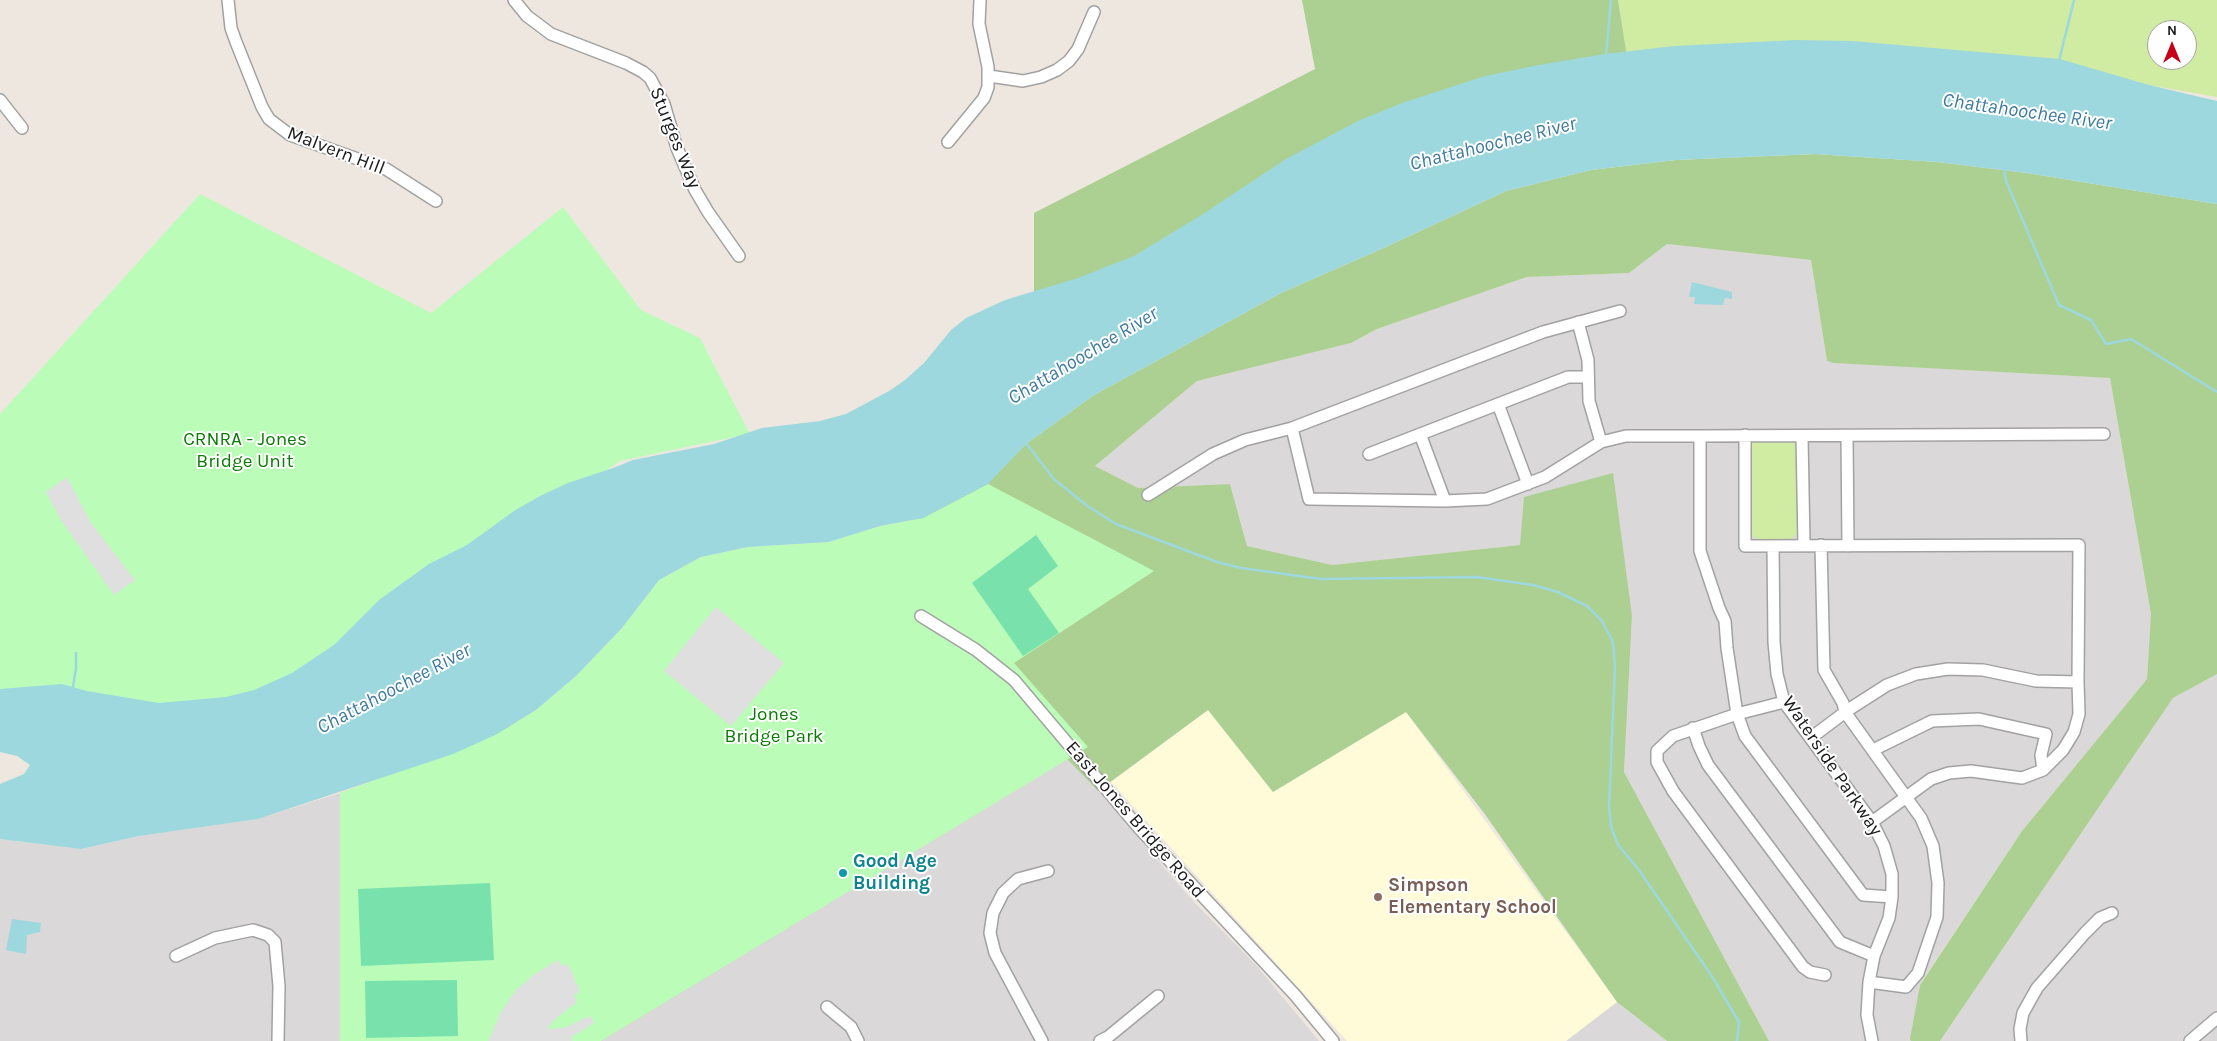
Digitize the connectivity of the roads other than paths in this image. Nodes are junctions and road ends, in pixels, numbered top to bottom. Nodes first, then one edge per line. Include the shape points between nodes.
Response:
1 (228, 0) edge
2 (514, 0) edge
3 (980, 0) edge
4 (1094, 12) dead end
5 (989, 76) junction
6 (0, 100) edge
7 (22, 128) dead end
8 (948, 142) dead end
9 (436, 201) dead end
10 (739, 256) dead end
11 (1620, 311) dead end
12 (1578, 322) junction
13 (1588, 377) junction
14 (1498, 404) junction
15 (1292, 428) junction
16 (1420, 434) junction
17 (2104, 434) dead end
18 (1745, 435) junction
19 (1700, 436) junction
20 (1802, 436) junction
21 (1847, 436) junction
22 (1601, 442) junction
23 (1369, 454) dead end
24 (1528, 484) junction
25 (1148, 495) dead end
26 (1445, 501) junction
27 (1773, 546) junction
28 (1804, 546) junction
29 (1821, 546) junction
30 (1848, 546) junction
31 (921, 616) dead end
32 (2078, 682) junction
33 (1784, 702) junction
34 (1845, 712) junction
35 (1737, 714) junction
36 (1694, 728) junction
37 (1812, 737) junction
38 (1873, 750) junction
39 (2043, 770) junction
40 (1906, 795) junction
41 (1872, 822) junction
42 (1048, 871) dead end
43 (1892, 897) junction
44 (2112, 913) dead end
45 (176, 956) dead end
46 (1874, 956) junction
47 (1826, 975) dead end
48 (1869, 982) junction
49 (1158, 996) dead end
50 (827, 1008) dead end
51 (2217, 1018) edge
52 (278, 1041) edge
53 (858, 1041) edge
54 (1042, 1041) edge
55 (1100, 1041) edge
56 (1333, 1041) edge
57 (1872, 1041) edge
58 (2022, 1041) edge
59 (2191, 1041) edge

1 - 9 street, Malvern Hill via 231,28 262,107 270,119 290,135 386,168
2 - 10 street, Sturges Way via 527,16 551,34 626,63 650,78 664,104 677,148 695,190
3 - 5 street via 979,24
4 - 5 street via 1078,49 1057,70 1023,81
5 - 8 street via 984,98
6 - 7 street
11 - 12 street
12 - 13 street via 1588,360
12 - 15 street via 1543,332
13 - 14 street via 1568,377
13 - 22 street via 1589,401
14 - 16 street
14 - 24 street
15 - 25 street via 1245,440 1213,454
15 - 26 street via 1309,499
16 - 23 street
16 - 26 street
17 - 21 street
18 - 19 street
18 - 20 street
18 - 27 street via 1745,546
19 - 22 street via 1626,436
19 - 35 street via 1700,551 1718,608 1726,620
20 - 21 street
20 - 28 street
21 - 30 street
22 - 24 street
24 - 26 street via 1488,499
27 - 28 street
27 - 33 street, Waterside Parkway via 1774,642
28 - 29 street
29 - 30 street
29 - 34 street via 1824,670
30 - 32 street via 2079,544
31 - 56 street, East Jones Bridge Road via 976,650 1014,680 1139,828 1295,995
32 - 34 street via 2036,681 1983,670 1948,669 1916,674 1887,685
32 - 39 street via 2079,714 2074,732 2063,750
33 - 35 street
33 - 37 street, Waterside Parkway
34 - 37 street
34 - 38 street
35 - 36 street
35 - 43 street via 1745,736 1863,895
36 - 46 street via 1708,765 1840,942
36 - 47 street via 1673,736 1657,751 1657,762 1673,791 1802,967
37 - 41 street, Waterside Parkway
38 - 39 street via 1932,721 1979,719 2046,734 2041,755
38 - 40 street
39 - 40 street via 2022,778 1971,771 1949,772
40 - 41 street
40 - 48 street via 1933,846 1938,884 1937,917 1918,972 1906,987
41 - 43 street, Waterside Parkway via 1884,846 1892,874
42 - 54 street via 1018,879 1003,893 993,913 990,933 995,953
43 - 46 street, Waterside Parkway via 1889,918
44 - 58 street via 2100,918 2085,932 2037,988 2022,1013
45 - 52 street via 215,938 253,930 268,935 275,942
46 - 48 street, Waterside Parkway
48 - 57 street, Waterside Parkway via 1867,1015
49 - 55 street
50 - 53 street via 851,1027
51 - 59 street

